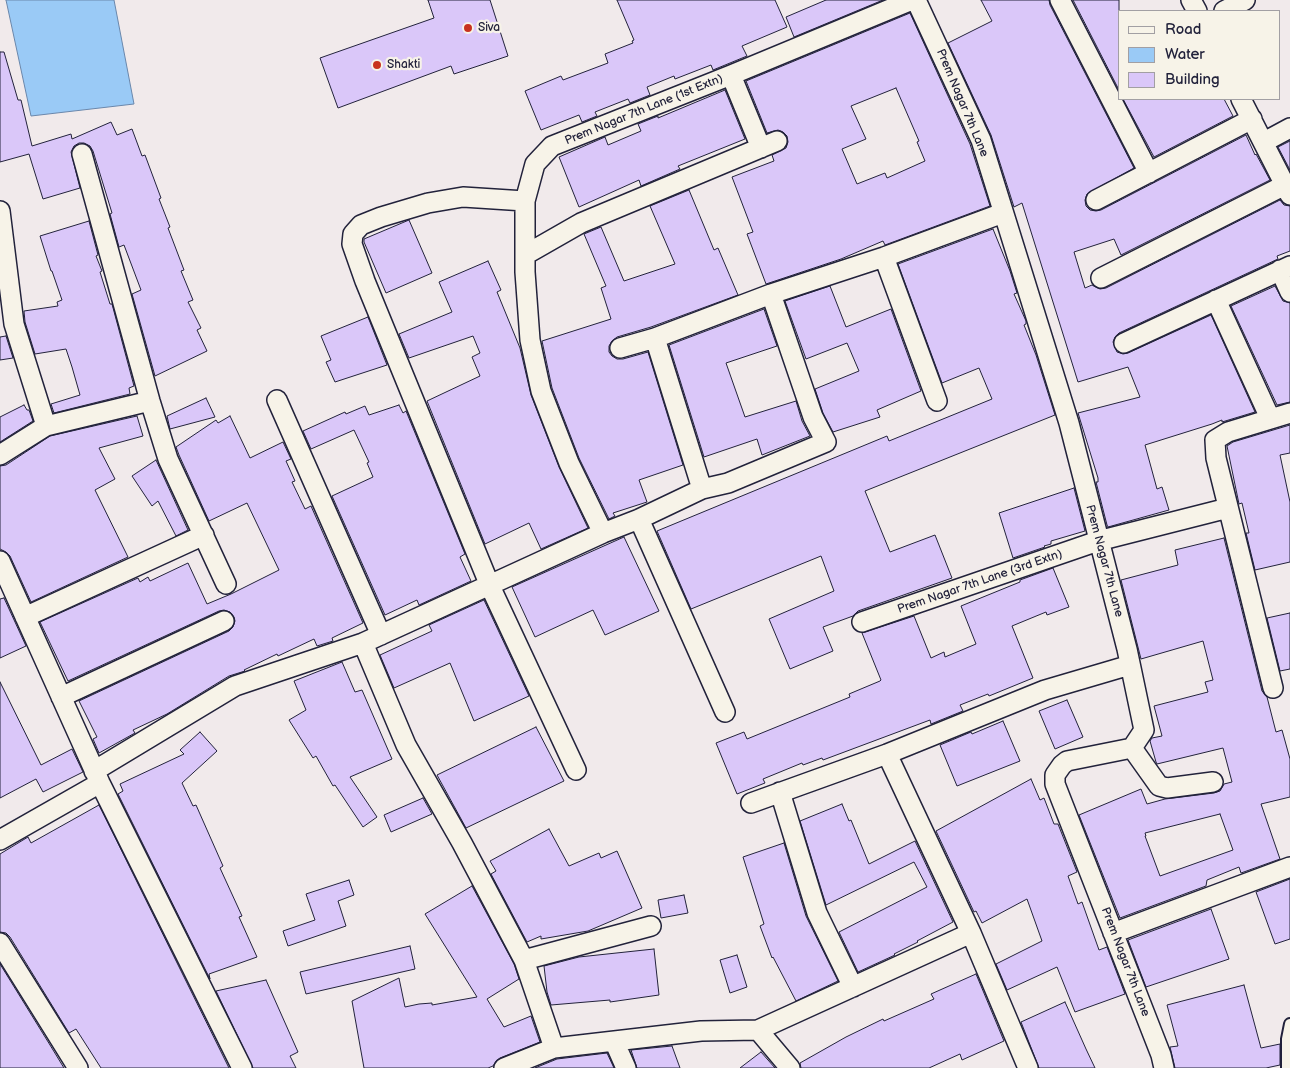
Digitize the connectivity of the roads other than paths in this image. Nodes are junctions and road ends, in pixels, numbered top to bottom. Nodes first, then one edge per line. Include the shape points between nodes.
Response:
1 (912, 0) edge
2 (916, 0) edge
3 (1060, 0) edge
4 (1245, 0) edge
5 (1226, 10) edge
6 (731, 75) junction
7 (1242, 100) edge
8 (1252, 119) junction
9 (1290, 128) edge
10 (1264, 142) junction
11 (82, 154) dead end
12 (1149, 172) junction
13 (1287, 190) edge
14 (1096, 200) dead end
15 (526, 201) junction
16 (0, 211) edge
17 (1003, 213) junction
18 (525, 255) junction
19 (884, 257) junction
20 (1285, 268) edge
21 (1101, 278) dead end
22 (1290, 292) edge
23 (771, 294) junction
24 (1216, 300) junction
25 (655, 338) junction
26 (1124, 343) dead end
27 (620, 348) dead end
28 (277, 400) dead end
29 (150, 401) junction
30 (937, 401) dead end
31 (1290, 413) edge
32 (1270, 418) junction
33 (46, 426) junction
34 (0, 455) edge
35 (702, 489) junction
36 (1228, 508) junction
37 (639, 518) junction
38 (603, 533) junction
39 (204, 535) junction
40 (1098, 541) junction
41 (0, 561) edge
42 (226, 584) dead end
43 (5, 585) edge
44 (490, 586) junction
45 (25, 617) junction
46 (224, 621) dead end
47 (862, 622) dead end
48 (381, 635) junction
49 (363, 643) junction
50 (1130, 665) junction
51 (1273, 688) dead end
52 (61, 697) junction
53 (725, 712) dead end
54 (1132, 748) junction
55 (887, 754) junction
56 (576, 770) dead end
57 (97, 777) junction
58 (1213, 782) dead end
59 (780, 792) junction
60 (750, 803) dead end
61 (0, 840) edge
62 (1290, 867) edge
63 (651, 926) dead end
64 (971, 933) junction
65 (1113, 933) junction
66 (0, 943) edge
67 (524, 960) junction
68 (853, 987) junction
69 (1290, 1024) edge
70 (758, 1030) junction
71 (614, 1041) junction
72 (554, 1048) junction
73 (78, 1068) edge
74 (242, 1068) edge
75 (504, 1068) edge
76 (626, 1068) edge
77 (790, 1068) edge
78 (1028, 1068) edge
79 (1164, 1068) edge
80 (1287, 1068) edge

1 - 6 street, Prem Nagar 7th Lane (1st Extn)
2 - 17 street, Prem Nagar 7th Lane via 981,140
3 - 12 street
4 - 5 street
6 - 15 street, Prem Nagar 7th Lane (1st Extn) via 552,146 535,164
6 - 18 street, Prem Nagar 7th Lane (1st Extn) via 769,144 581,223
7 - 8 street
8 - 10 street
8 - 12 street
9 - 10 street
10 - 13 street
11 - 29 street
12 - 14 street
13 - 21 street
15 - 18 street
15 - 44 street via 463,198 428,203 361,225 353,234 352,244
16 - 33 street via 14,324
17 - 19 street
17 - 40 street, Prem Nagar 7th Lane via 1069,423
18 - 38 street via 530,340 541,391 569,463
19 - 23 street
19 - 30 street
20 - 22 street
20 - 24 street
23 - 25 street
23 - 35 street via 813,417 826,442 728,483
24 - 26 street
24 - 32 street
25 - 27 street
25 - 35 street
28 - 48 street
29 - 33 street
29 - 39 street via 168,459
31 - 32 street
32 - 36 street via 1228,432 1215,440
33 - 34 street
35 - 37 street
36 - 40 street, Prem Nagar 7th Lane (3rd Extn)
36 - 51 street
37 - 38 street
37 - 53 street
38 - 44 street
39 - 42 street
39 - 45 street
40 - 47 street, Prem Nagar 7th Lane (3rd Extn)
40 - 50 street, Prem Nagar 7th Lane
41 - 43 street
43 - 45 street
44 - 48 street
44 - 56 street
45 - 52 street
46 - 52 street
48 - 49 street
49 - 57 street via 235,686
49 - 67 street via 406,745
50 - 54 street, Prem Nagar 7th Lane via 1144,730
50 - 55 street via 1044,690
52 - 57 street
54 - 58 street via 1160,786 1167,788
54 - 65 street, Prem Nagar 7th Lane via 1067,761 1055,774
55 - 59 street
55 - 64 street
57 - 61 street
57 - 74 street
59 - 60 street
59 - 68 street via 816,912
62 - 65 street
63 - 67 street
64 - 68 street
64 - 78 street
65 - 79 street, Prem Nagar 7th Lane
66 - 73 street
67 - 72 street
68 - 70 street
69 - 80 lane
70 - 71 street via 701,1031
70 - 77 street
71 - 72 street
71 - 76 street
72 - 75 street

